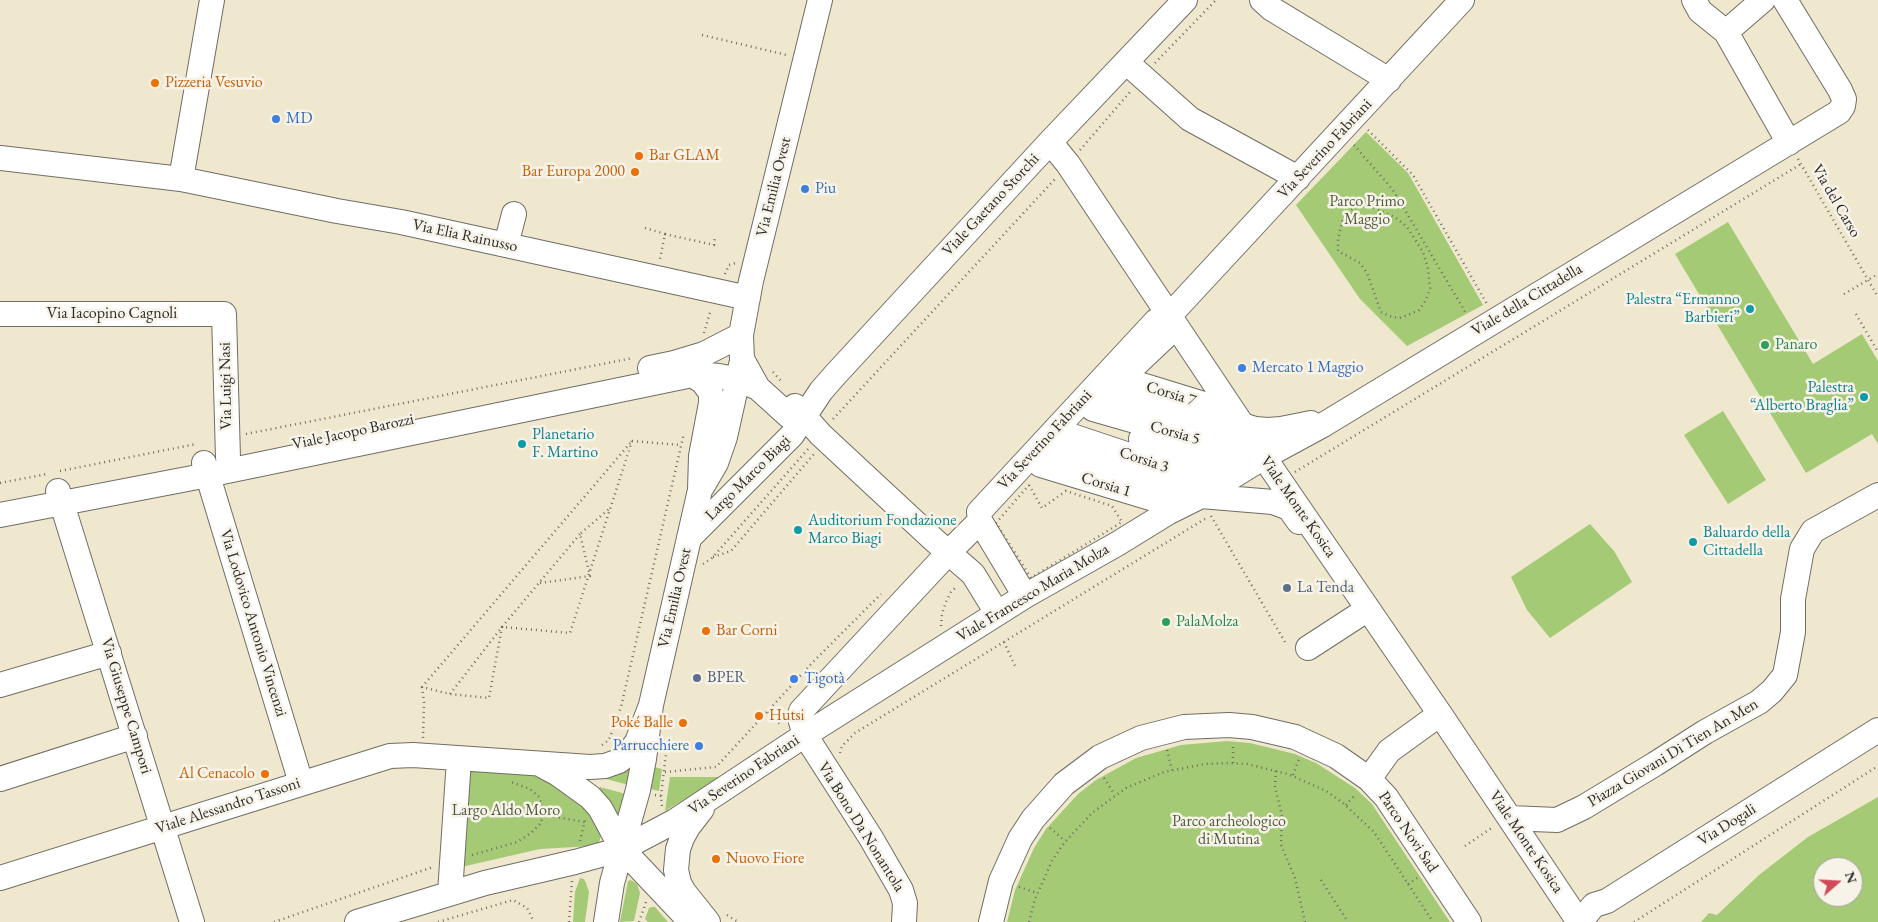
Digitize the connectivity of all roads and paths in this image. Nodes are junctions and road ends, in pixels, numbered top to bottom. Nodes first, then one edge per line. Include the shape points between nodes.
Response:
1 (212, 0) edge
2 (820, 0) edge
3 (1184, 0) edge
4 (1216, 0) edge
5 (1262, 0) edge
6 (1462, 0) edge
7 (1694, 0) edge
8 (1763, 0) edge
9 (1785, 0) edge
10 (1726, 32) junction
11 (702, 35) dead end
12 (791, 56) dead end
13 (1134, 70) junction
14 (1389, 80) junction
15 (1348, 124) junction
16 (1050, 142) junction
17 (1789, 143) junction
18 (0, 158) edge
19 (1068, 164) junction
20 (1801, 164) junction
21 (1298, 178) junction
22 (180, 179) junction
23 (514, 214) dead end
24 (645, 228) dead end
25 (665, 234) junction
26 (715, 236) dead end
27 (1420, 236) junction
28 (1416, 239) junction
29 (506, 245) junction
30 (658, 264) dead end
31 (1878, 274) edge
32 (1868, 280) junction
33 (1844, 294) dead end
34 (1878, 297) edge
35 (748, 298) junction
36 (0, 314) edge
37 (224, 314) joint
38 (1856, 314) dead end
39 (1170, 316) junction
40 (1498, 318) junction
41 (1476, 331) junction
42 (741, 335) junction
43 (1878, 352) edge
44 (704, 354) junction
45 (642, 357) dead end
46 (683, 370) junction
47 (747, 376) junction
48 (807, 413) junction
49 (1336, 417) junction
50 (1081, 421) junction
51 (1238, 429) junction
52 (632, 441) junction
53 (821, 442) junction
54 (681, 445) dead end
55 (228, 448) junction
56 (204, 461) junction
57 (748, 480) junction
58 (1280, 481) junction
59 (0, 484) edge
60 (56, 485) junction
61 (1228, 486) junction
62 (700, 490) junction
63 (1878, 495) edge
64 (765, 498) junction
65 (1056, 498) junction
66 (0, 503) edge
67 (1059, 503) dead end
68 (611, 508) junction
69 (1168, 512) junction
70 (0, 515) edge
71 (980, 521) junction
72 (580, 534) junction
73 (689, 538) junction
74 (953, 548) junction
75 (590, 576) junction
76 (966, 580) junction
77 (539, 583) junction
78 (881, 594) dead end
79 (1025, 596) junction
80 (1365, 611) junction
81 (997, 613) junction
82 (502, 626) junction
83 (941, 630) dead end
84 (1004, 642) junction
85 (1285, 642) dead end
86 (1308, 648) dead end
87 (109, 653) junction
88 (1016, 668) dead end
89 (0, 685) edge
90 (422, 687) junction
91 (450, 694) junction
92 (651, 705) junction
93 (1436, 717) junction
94 (1878, 730) edge
95 (805, 735) junction
96 (135, 736) junction
97 (423, 740) dead end
98 (840, 751) dead end
99 (459, 759) junction
100 (537, 764) junction
101 (1878, 766) edge
102 (1276, 770) junction
103 (665, 772) dead end
104 (0, 778) edge
105 (1369, 780) junction
106 (301, 783) junction
107 (724, 789) junction
108 (590, 797) junction
109 (544, 815) dead end
110 (585, 822) junction
111 (1502, 822) junction
112 (163, 827) junction
113 (1465, 846) dead end
114 (622, 849) junction
115 (575, 862) junction
116 (0, 878) edge
117 (1321, 880) dead end
118 (450, 893) junction
119 (192, 922) edge
120 (357, 922) edge
121 (438, 922) edge
122 (534, 922) edge
123 (569, 922) edge
124 (606, 922) edge
125 (691, 922) edge
126 (708, 922) edge
127 (904, 922) edge
128 (991, 922) edge
129 (1029, 922) edge
130 (1305, 922) edge
131 (1348, 922) edge
132 (1433, 922) edge
133 (1469, 922) edge
134 (1570, 922) edge
135 (1579, 922) edge
136 (1634, 922) edge

1 - 22 street
2 - 35 street, Via Emilia Ovest
3 - 13 street, Viale Gaetano Storchi
4 - 13 path
5 - 14 street
6 - 14 street, Via Severino Fabriani
7 - 10 street via 1700,11
8 - 10 street
9 - 17 street, Viale della Cittadella via 1844,99 1839,112
10 - 17 street
11 - 12 path
13 - 16 street, Viale Gaetano Storchi
13 - 19 path
13 - 21 street via 1190,119
14 - 15 street, Via Severino Fabriani
15 - 21 street, Via Severino Fabriani
15 - 27 path
15 - 40 path via 1413,175 1484,300
16 - 19 street, Viale Monte Kosica
16 - 48 street, Viale Gaetano Storchi via 835,375
17 - 20 path, Via del Carso
17 - 40 street, Viale della Cittadella
18 - 22 street, Via Elia Rainusso
19 - 39 street, Viale Monte Kosica
19 - 53 path
20 - 32 path, Via del Carso
20 - 58 path
21 - 39 street, Via Severino Fabriani
22 - 29 street, Via Elia Rainusso
23 - 29 street
24 - 25 path
25 - 26 path via 714,245
25 - 30 path
27 - 28 path
27 - 41 path
28 - 28 path via 1396,218 1371,206 1359,205 1343,219 1338,251 1360,263 1381,312 1389,316 1399,318 1408,315 1419,310 1426,300 1430,288 1428,269
29 - 35 street, Via Elia Rainusso
31 - 32 path
32 - 33 path
32 - 34 path, Via del Carso
35 - 42 street, Via Emilia Ovest
36 - 37 street, Via Iacopino Cagnoli
37 - 55 street, Via Luigi Nasi
38 - 43 path
39 - 50 street via 1168,334
39 - 51 street, Viale Monte Kosica
39 - 71 street, Via Severino Fabriani via 1156,321 978,512
40 - 41 street, Viale della Cittadella
41 - 49 street, Viale della Cittadella
42 - 44 street
42 - 47 street, Via Emilia Ovest
44 - 46 street, Viale Jacopo Barozzi
44 - 47 street via 720,354
45 - 55 path
46 - 47 street via 697,374
46 - 55 street, Viale Jacopo Barozzi
46 - 56 street
46 - 62 street, Via Emilia Ovest via 704,382 712,393 701,456
47 - 48 street via 768,379
47 - 48 street via 788,416
47 - 62 street, Via Emilia Ovest via 716,463
48 - 53 street
48 - 57 street, Largo Marco Biagi via 792,435
49 - 51 street via 1281,429
49 - 61 street, Viale della Cittadella
50 - 51 street
50 - 51 street, Corsia 7 via 1220,410
50 - 61 street, Corsia 3
50 - 61 street, Corsia 5 via 1229,448
50 - 69 street, Corsia 1
50 - 71 street via 988,520
51 - 61 street, Viale Monte Kosica
52 - 54 path
52 - 68 path
52 - 90 path
53 - 64 path
53 - 64 path via 731,551 712,558
53 - 74 street
55 - 56 street, Viale Jacopo Barozzi
56 - 60 street, Viale Jacopo Barozzi
56 - 60 path
56 - 106 street, Via Lodovico Antonio Vincenzi
57 - 64 path
57 - 73 street, Largo Marco Biagi
58 - 61 street, Viale Monte Kosica
58 - 80 street, Viale Monte Kosica
59 - 60 path
60 - 66 street, Viale Jacopo Barozzi
60 - 70 street
60 - 87 street, Via Giuseppe Campori
61 - 69 street, Viale Francesco Maria Molza
61 - 80 street, Viale Monte Kosica via 1289,508
61 - 84 path
61 - 85 path
62 - 73 street, Via Emilia Ovest
63 - 111 street, Piazza Giovani Di Tien An Men via 1813,531 1802,550 1785,676 1772,691 1641,773 1557,820
65 - 65 path via 1066,491 1112,506 1122,522 1032,578 996,523 1029,485 1042,508
65 - 67 path
68 - 72 path
68 - 75 path
69 - 79 street, Viale Francesco Maria Molza
71 - 74 street, Via Severino Fabriani
71 - 79 street
72 - 75 path
72 - 77 path
73 - 92 street, Via Emilia Ovest
74 - 76 street
74 - 95 street, Via Severino Fabriani via 801,710
75 - 77 path
75 - 82 path via 570,632
76 - 81 street
76 - 83 path via 946,602
77 - 82 path
78 - 103 path via 813,662 716,768
79 - 81 street, Viale Francesco Maria Molza
80 - 86 street
80 - 93 street, Viale Monte Kosica
81 - 95 street, Viale Francesco Maria Molza
82 - 91 path
82 - 91 path via 489,698
84 - 88 path
84 - 98 path via 855,733
87 - 89 street
87 - 96 street, Via Giuseppe Campori
90 - 91 path
90 - 97 path
92 - 100 street via 637,742 619,761 597,767
92 - 114 street via 642,767
93 - 105 street via 1389,751
93 - 111 street, Viale Monte Kosica
93 - 134 street, Viale Monte Kosica
94 - 135 street, Via Dogali via 1607,901 1594,905
95 - 107 street, Via Severino Fabriani
95 - 127 street, Via Bono Da Nonantola via 904,896
96 - 104 street
96 - 112 street, Via Giuseppe Campori
99 - 100 street
99 - 106 street, Viale Alessandro Tassoni via 390,756
99 - 118 street
100 - 108 street via 558,774
101 - 136 path
102 - 129 path via 1247,764 1205,764 1164,772 1126,788 1092,813 1064,843 1043,879
102 - 130 path via 1275,787 1282,815 1281,845 1294,878
102 - 132 path via 1326,791 1359,816 1374,832
105 - 128 street, Parco Novi Sad via 1316,746 1295,737 1252,727 1199,725 1141,738 1082,770 1064,784 1033,819 1009,860
105 - 133 street, Parco Novi Sad via 1386,797
106 - 112 street, Viale Alessandro Tassoni
107 - 114 street, Via Severino Fabriani via 675,821
107 - 126 street via 696,815 678,849 676,860 679,883
108 - 110 path
108 - 114 street via 600,808
109 - 110 path
110 - 115 path
111 - 113 path
111 - 135 street, Viale Monte Kosica
112 - 116 street, Viale Alessandro Tassoni
112 - 119 street, Via Giuseppe Campori
114 - 115 street
114 - 124 street
114 - 125 street
115 - 118 street
115 - 123 path
117 - 131 path
118 - 120 street
121 - 122 path via 513,900 527,908

